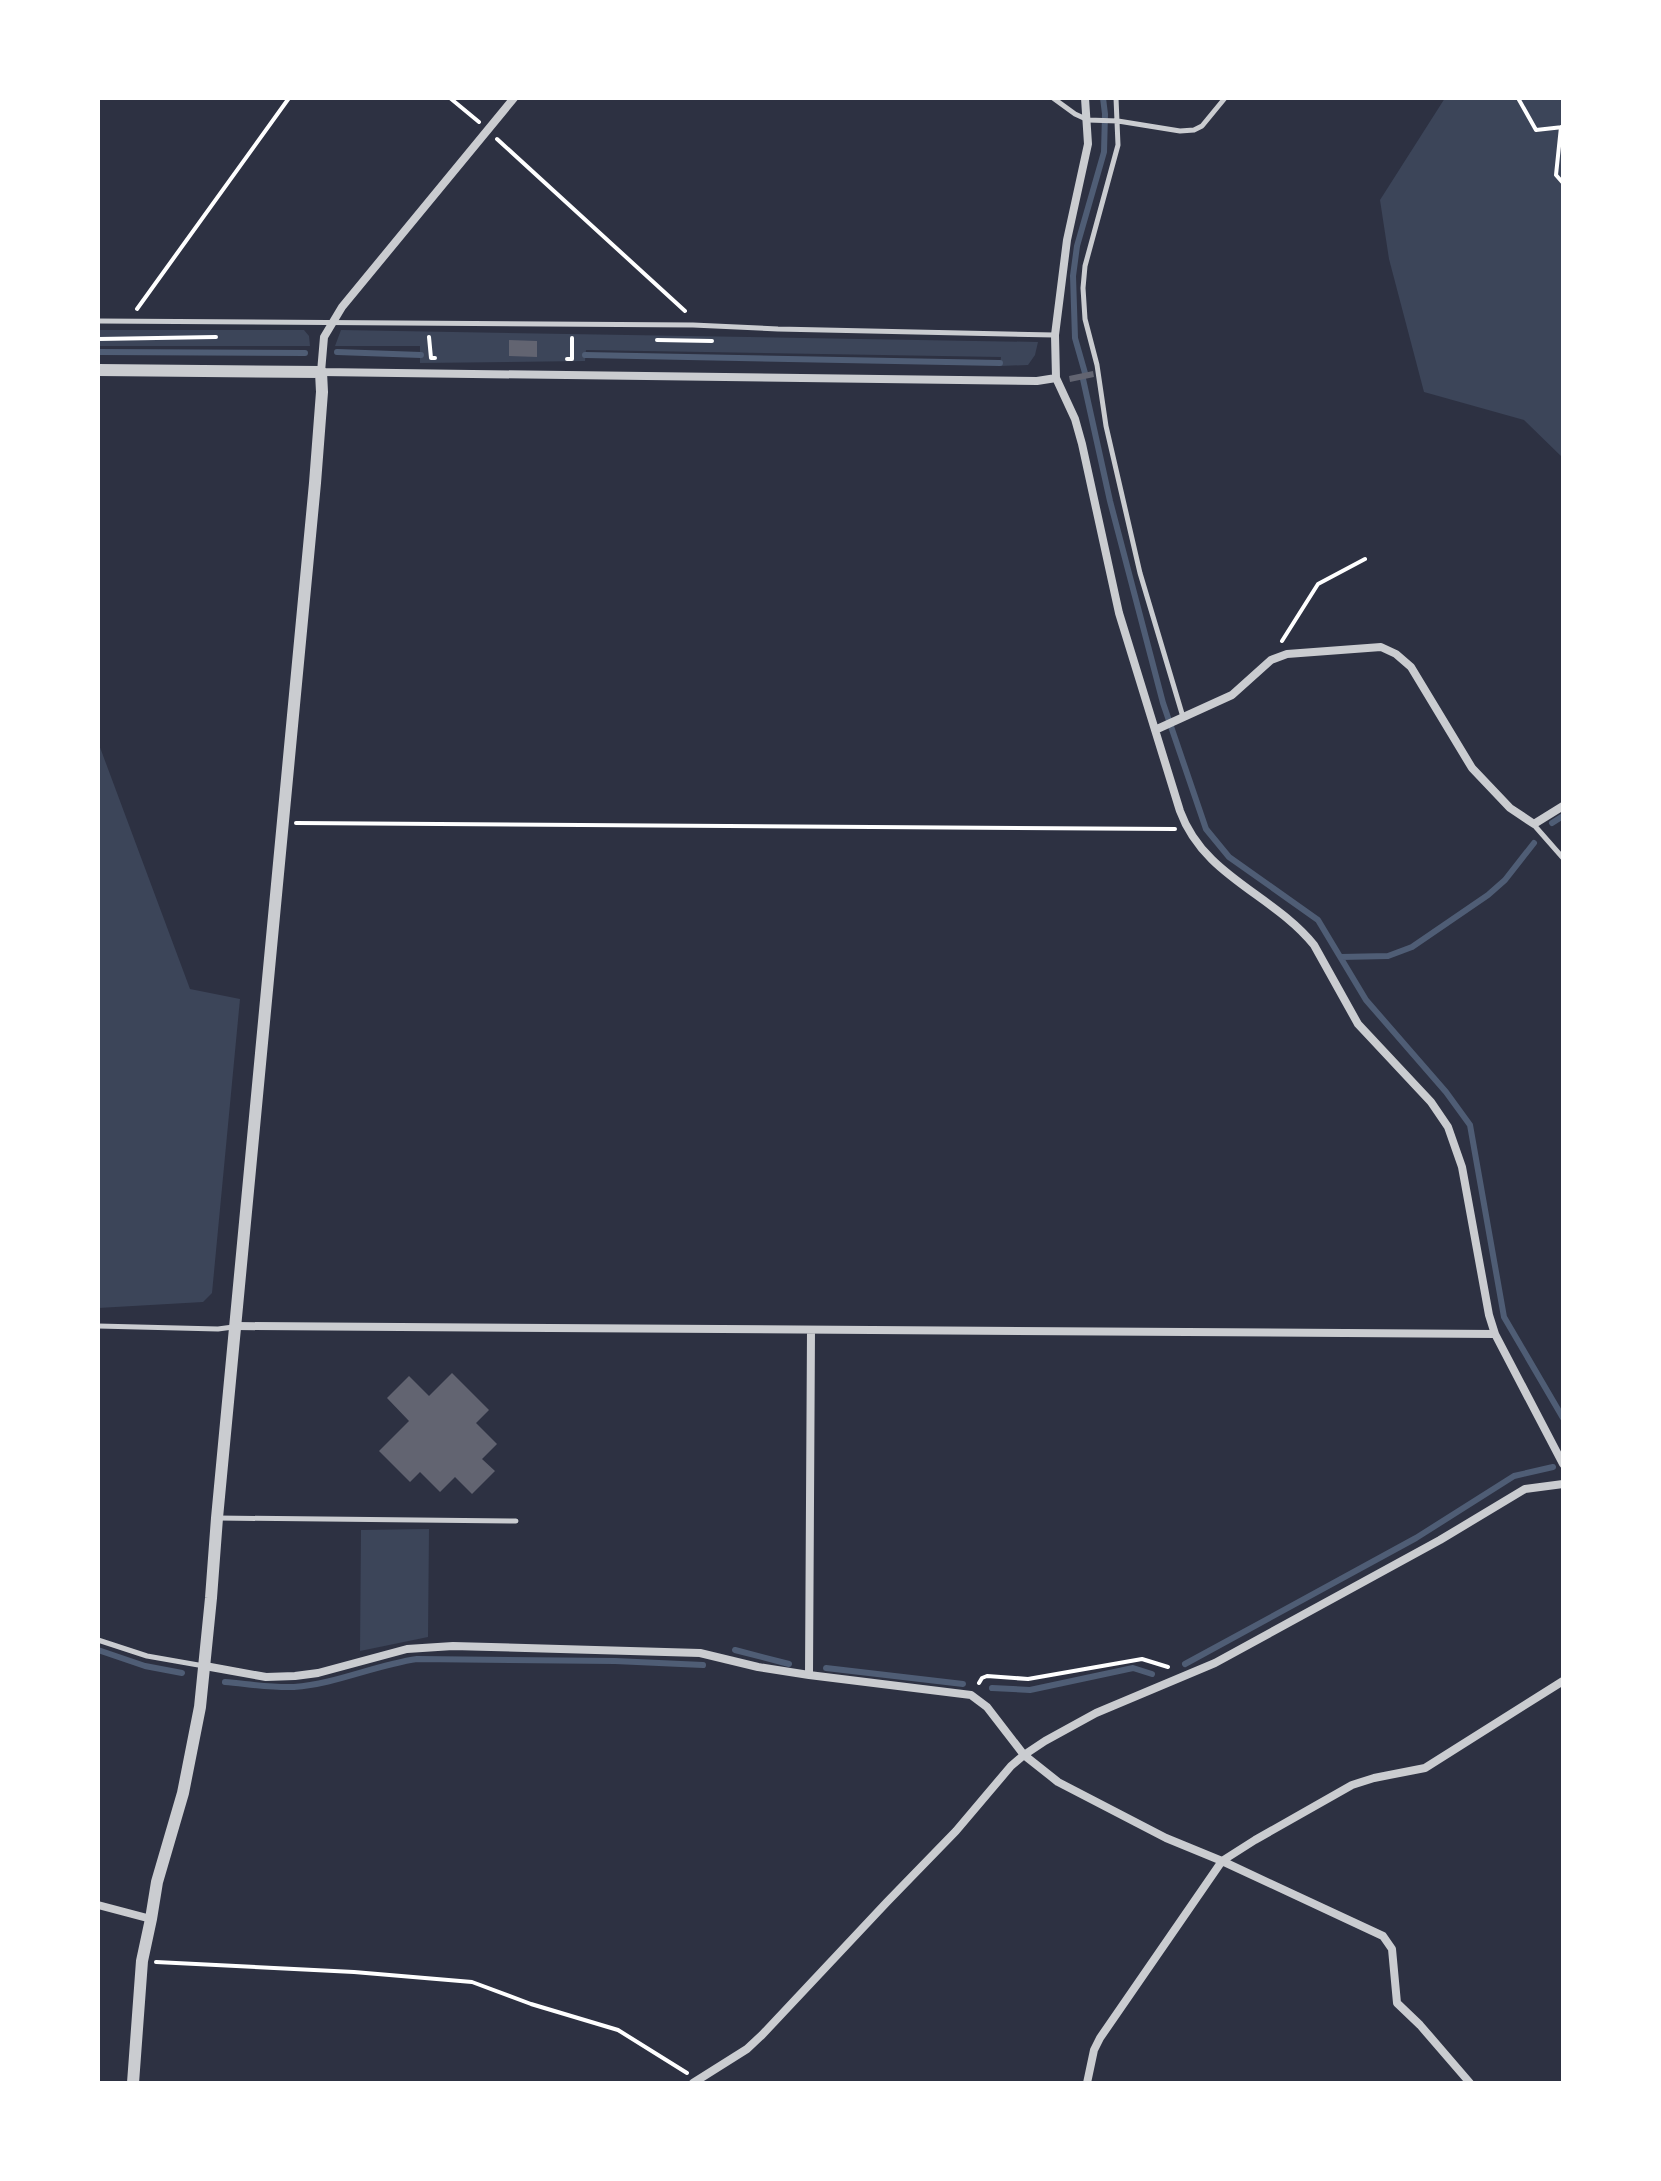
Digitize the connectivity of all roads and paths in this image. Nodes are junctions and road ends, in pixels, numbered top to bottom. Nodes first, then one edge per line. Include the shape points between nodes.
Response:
1 (289, 98) edge
2 (450, 98) edge
3 (514, 98) edge
4 (1053, 98) edge
5 (1085, 98) edge
6 (1116, 98) edge
7 (1225, 98) edge
8 (1518, 98) edge
9 (1088, 120) junction
10 (1118, 121) junction
11 (1562, 127) edge
12 (488, 130) junction
13 (1563, 183) edge
14 (98, 321) edge
15 (128, 321) junction
16 (330, 324) junction
17 (693, 325) junction
18 (1055, 335) junction
19 (218, 337) dead end
20 (429, 337) dead end
21 (561, 338) dead end
22 (98, 339) edge
23 (650, 340) dead end
24 (712, 341) dead end
25 (447, 358) dead end
26 (557, 359) dead end
27 (98, 370) edge
28 (321, 372) junction
29 (1056, 378) junction
30 (1365, 559) dead end
31 (1271, 660) junction
32 (1183, 718) junction
33 (1155, 730) junction
34 (1563, 806) edge
35 (282, 823) junction
36 (1534, 824) junction
37 (1185, 826) junction
38 (1563, 858) edge
39 (98, 1326) edge
40 (236, 1326) junction
41 (811, 1330) junction
42 (1495, 1334) junction
43 (1563, 1464) edge
44 (1563, 1484) edge
45 (217, 1518) junction
46 (516, 1521) dead end
47 (98, 1640) edge
48 (205, 1666) junction
49 (809, 1675) junction
50 (1175, 1680) junction
51 (1563, 1681) edge
52 (971, 1695) junction
53 (1024, 1755) junction
54 (1222, 1861) junction
55 (98, 1905) edge
56 (151, 1919) junction
57 (142, 1961) junction
58 (696, 2081) edge
59 (1087, 2081) edge
60 (133, 2083) edge
61 (1097, 2083) edge
62 (1470, 2083) edge

1 - 15 path
2 - 12 path
3 - 12 street
4 - 9 lane
5 - 9 street
6 - 10 lane
7 - 10 lane via 1194,130
8 - 11 path via 1536,130
9 - 10 lane
9 - 18 street
10 - 32 lane via 1118,145 1085,266 1085,319 1140,573
11 - 13 path via 1556,175
12 - 16 street
12 - 17 path via 684,310
14 - 15 lane
15 - 16 lane
16 - 17 lane
16 - 28 street
17 - 18 lane
18 - 29 street
19 - 22 path
20 - 25 path via 431,358
21 - 26 path via 572,338 572,359
23 - 24 path
27 - 28 street
28 - 29 street
28 - 35 street
29 - 33 street via 1075,419 1119,613
30 - 31 path via 1318,584
31 - 32 street via 1232,695
31 - 36 street via 1287,654 1381,647 1396,654 1411,667 1472,768 1510,808
32 - 33 street
33 - 37 street
34 - 36 street
35 - 37 path
35 - 40 street
36 - 38 lane
37 - 42 street via 1219,869 1305,933 1358,1024 1448,1127 1462,1167
39 - 40 lane
40 - 41 street
40 - 45 street
41 - 42 street
41 - 49 street
42 - 43 street
44 - 50 street via 1525,1489 1215,1663
45 - 46 lane
45 - 48 street
47 - 48 lane
48 - 49 street via 266,1677 295,1676 407,1649 453,1646 700,1653
48 - 56 street via 191,1760
49 - 52 street
50 - 52 path via 1167,1666 1142,1659 1028,1679 987,1676
50 - 53 street via 1096,1713
51 - 54 street via 1425,1768 1352,1785
52 - 53 street via 987,1707
53 - 54 street via 1058,1782
53 - 58 street via 762,2035
54 - 59 street via 1100,2038
54 - 62 street via 1383,1936 1392,1949 1397,2003
55 - 56 street
56 - 57 street
57 - 58 path via 472,1982 618,2030
57 - 60 street
59 - 61 street

